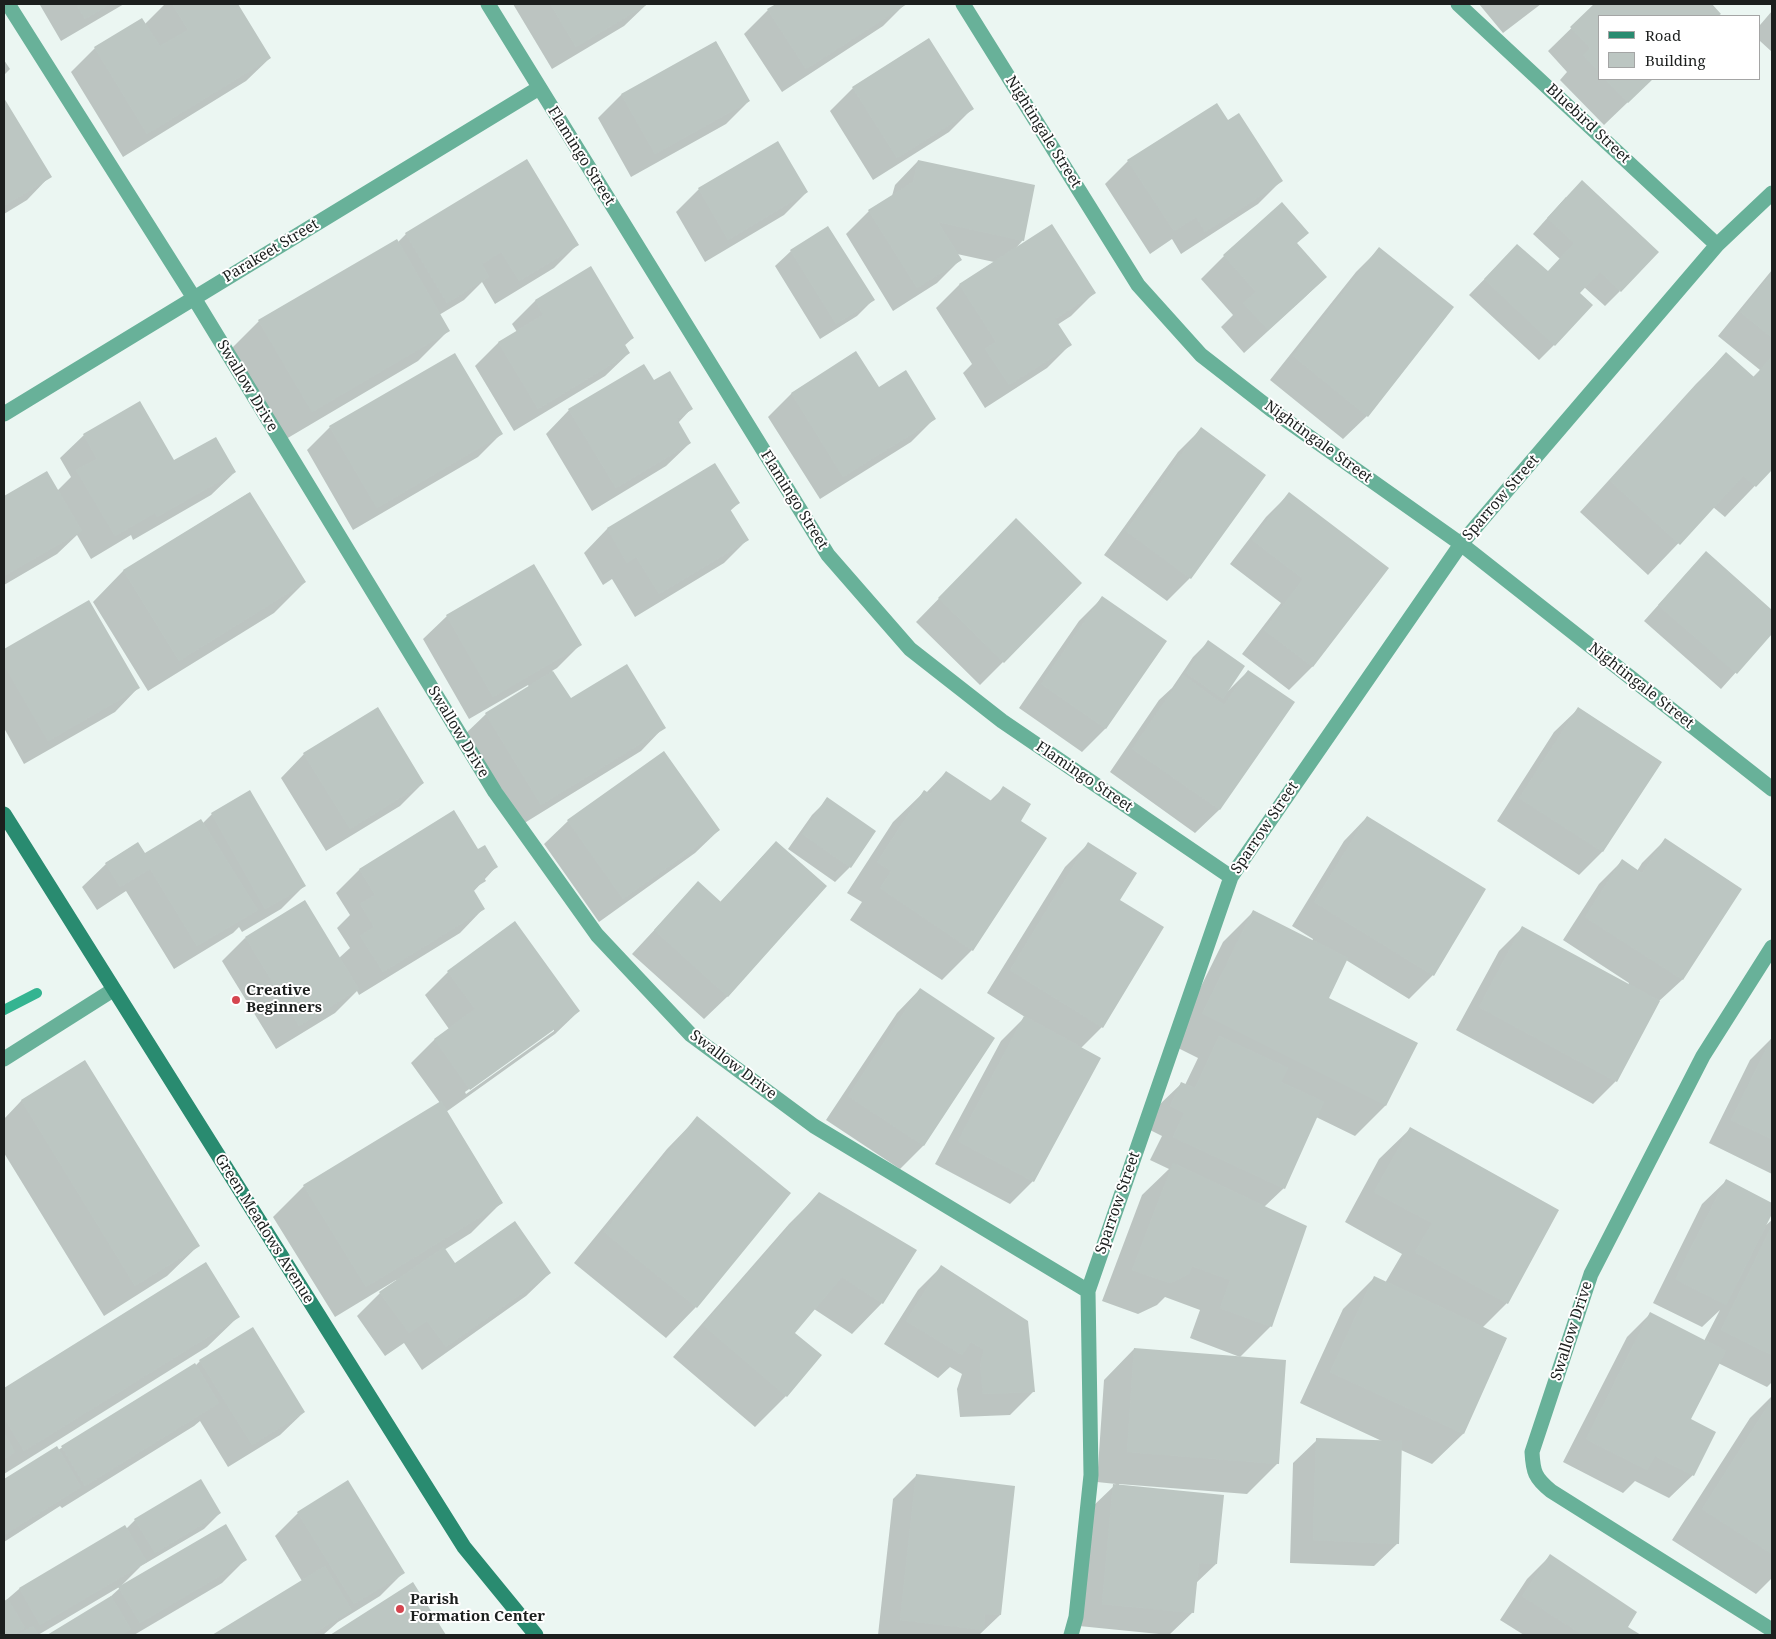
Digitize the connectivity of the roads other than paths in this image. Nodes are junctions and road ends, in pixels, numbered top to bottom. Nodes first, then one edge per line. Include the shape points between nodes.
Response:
1 (8, 4) edge
2 (488, 4) edge
3 (963, 4) edge
4 (1458, 4) edge
5 (540, 88) junction
6 (1772, 193) edge
7 (1717, 245) junction
8 (194, 298) junction
9 (4, 414) edge
10 (1461, 544) junction
11 (1772, 789) edge
12 (4, 814) edge
13 (1231, 877) junction
14 (1772, 947) edge
15 (113, 990) junction
16 (4, 1059) edge
17 (1088, 1291) junction
18 (1772, 1630) edge
19 (536, 1635) edge
20 (1071, 1635) edge

1 - 8 street, Swallow Drive
2 - 5 street, Flamingo Street
3 - 10 street, Nightingale Street via 1138,284 1201,354 1273,411
4 - 7 street, Bluebird Street
5 - 8 street, Parakeet Street
5 - 13 street, Flamingo Street via 828,555 910,649 1002,721
6 - 7 street, Sparrow Street
7 - 10 street, Sparrow Street
8 - 9 street, Parakeet Street
8 - 17 street, Swallow Drive via 495,792 597,935 691,1035 814,1126
10 - 11 street, Nightingale Street
10 - 13 street, Sparrow Street
12 - 15 street, Green Meadows Avenue
13 - 17 street, Sparrow Street
14 - 18 street, Swallow Drive via 1702,1056 1591,1274 1532,1452 1533,1469 1540,1482 1551,1491
15 - 16 street
15 - 19 street, Green Meadows Avenue via 464,1547
17 - 20 street, Sparrow Street via 1091,1474 1076,1617

